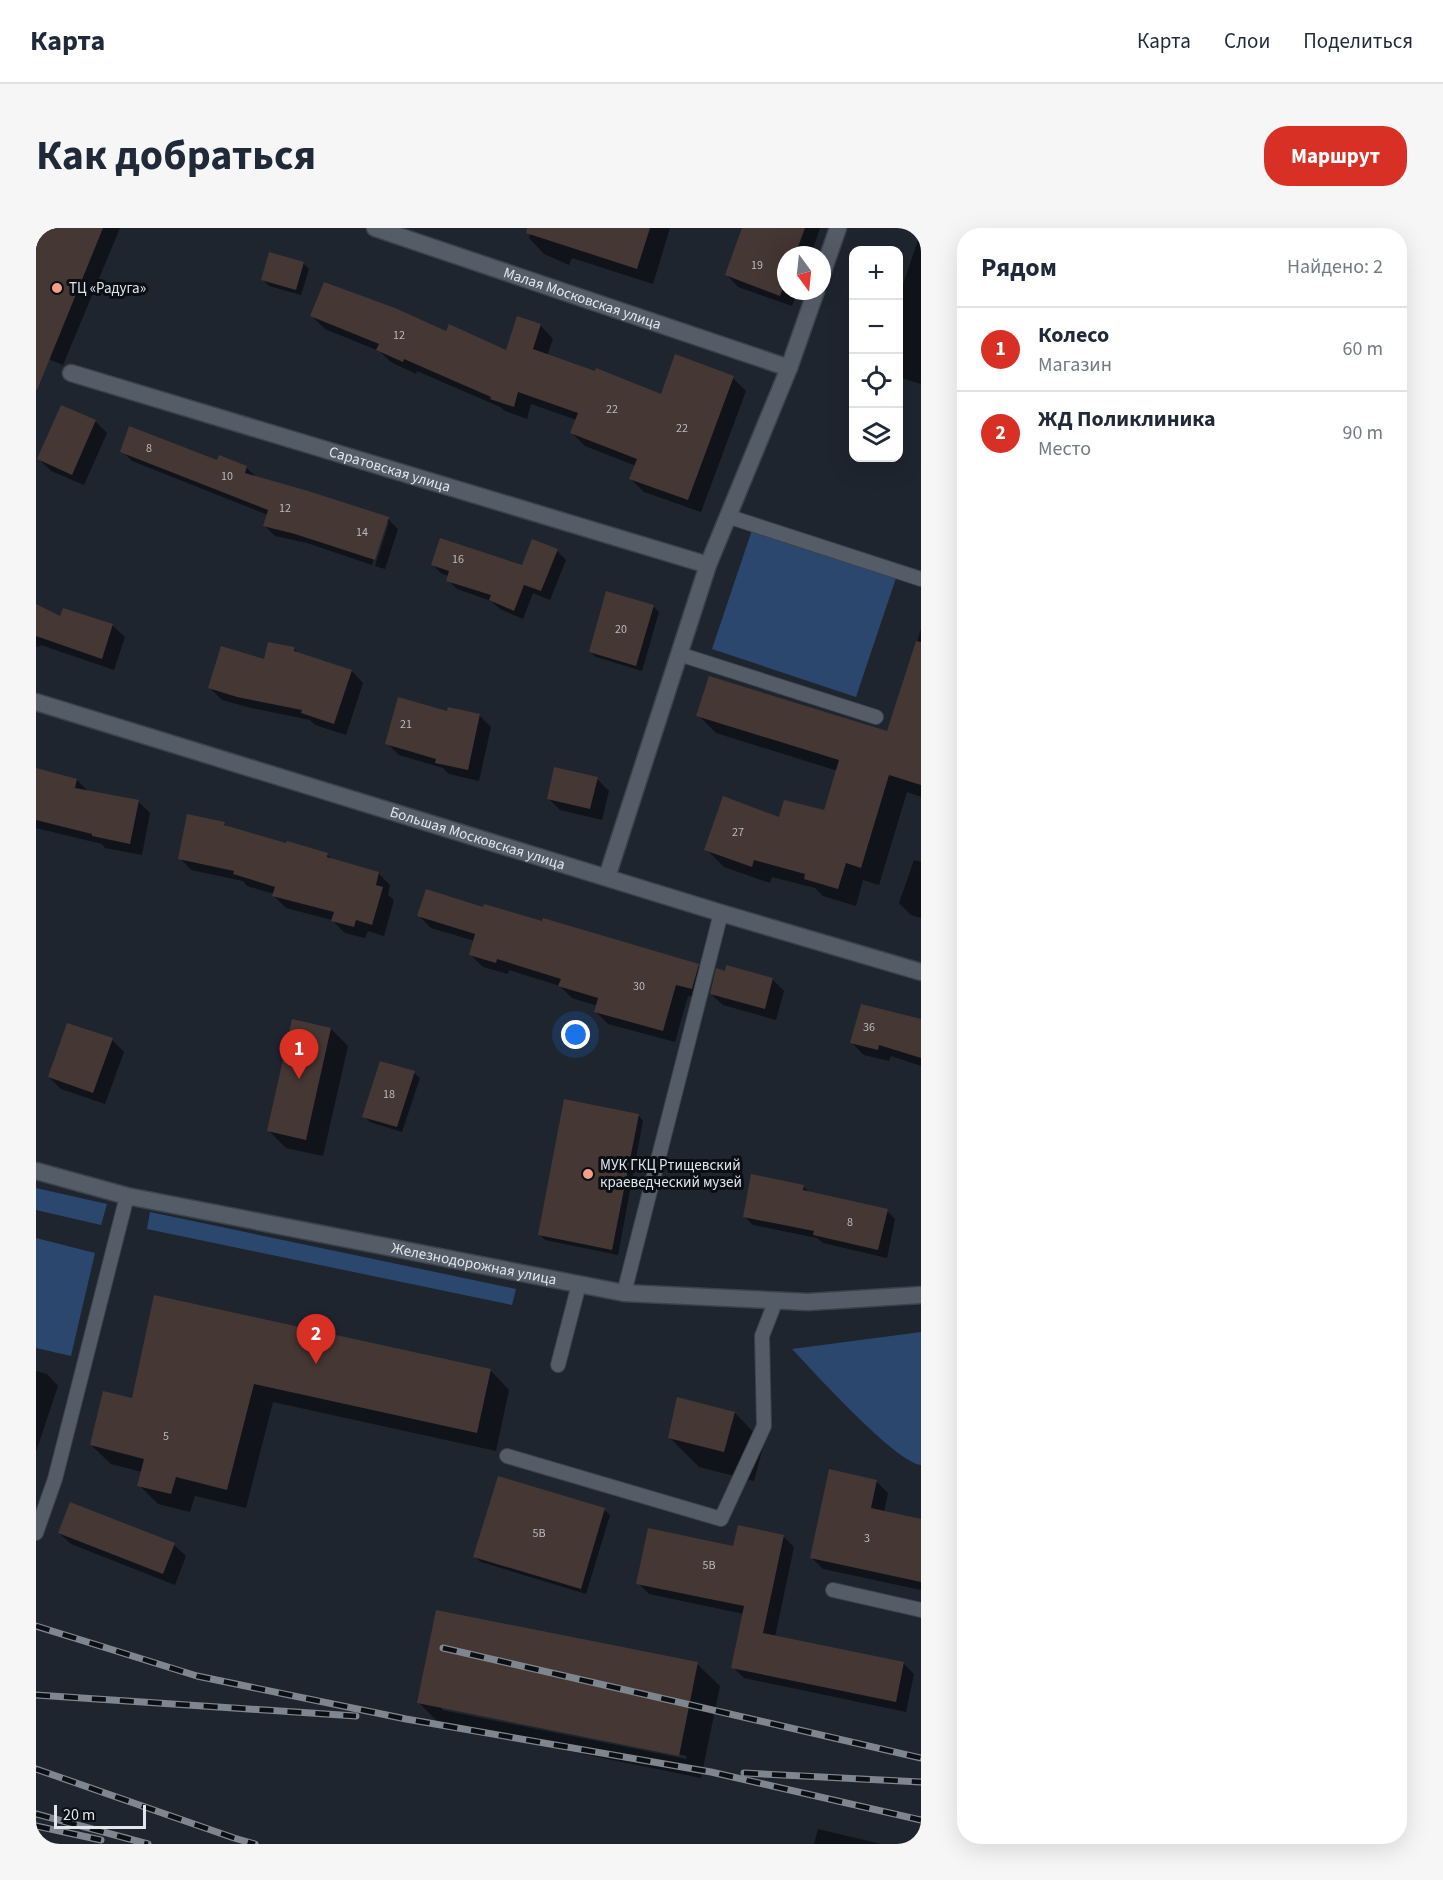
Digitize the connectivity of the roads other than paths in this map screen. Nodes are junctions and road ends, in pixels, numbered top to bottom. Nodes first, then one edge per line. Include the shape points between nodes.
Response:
1 (375, 228) edge
2 (838, 228) edge
3 (831, 248) edge
4 (813, 300) edge
5 (789, 368) junction
6 (71, 373) dead end
7 (728, 516) junction
8 (708, 565) junction
9 (921, 579) edge
10 (679, 654) junction
11 (36, 702) edge
12 (876, 717) dead end
13 (607, 877) junction
14 (722, 914) junction
15 (921, 972) edge
16 (36, 1171) edge
17 (127, 1196) junction
18 (579, 1284) junction
19 (624, 1293) junction
20 (921, 1294) edge
21 (776, 1300) junction
22 (558, 1365) dead end
23 (507, 1456) dead end
24 (36, 1533) edge
25 (833, 1590) dead end
26 (921, 1610) edge

1 - 5 street, Малая Московская улица
2 - 3 street
4 - 5 street
5 - 7 street
6 - 8 street, Саратовская улица
7 - 8 street
7 - 9 lane
8 - 10 street
10 - 12 lane
10 - 13 street
11 - 13 street, Большая Московская улица
13 - 14 street, Большая Московская улица
14 - 15 street, Большая Московская улица
14 - 19 lane
16 - 17 street, Железнодорожная улица
17 - 18 street, Железнодорожная улица
17 - 24 lane via 55,1479
18 - 19 street, Железнодорожная улица
18 - 22 lane
19 - 21 street, Железнодорожная улица
20 - 21 street, Железнодорожная улица via 808,1302
21 - 23 lane via 762,1336 764,1426 721,1519
25 - 26 lane

